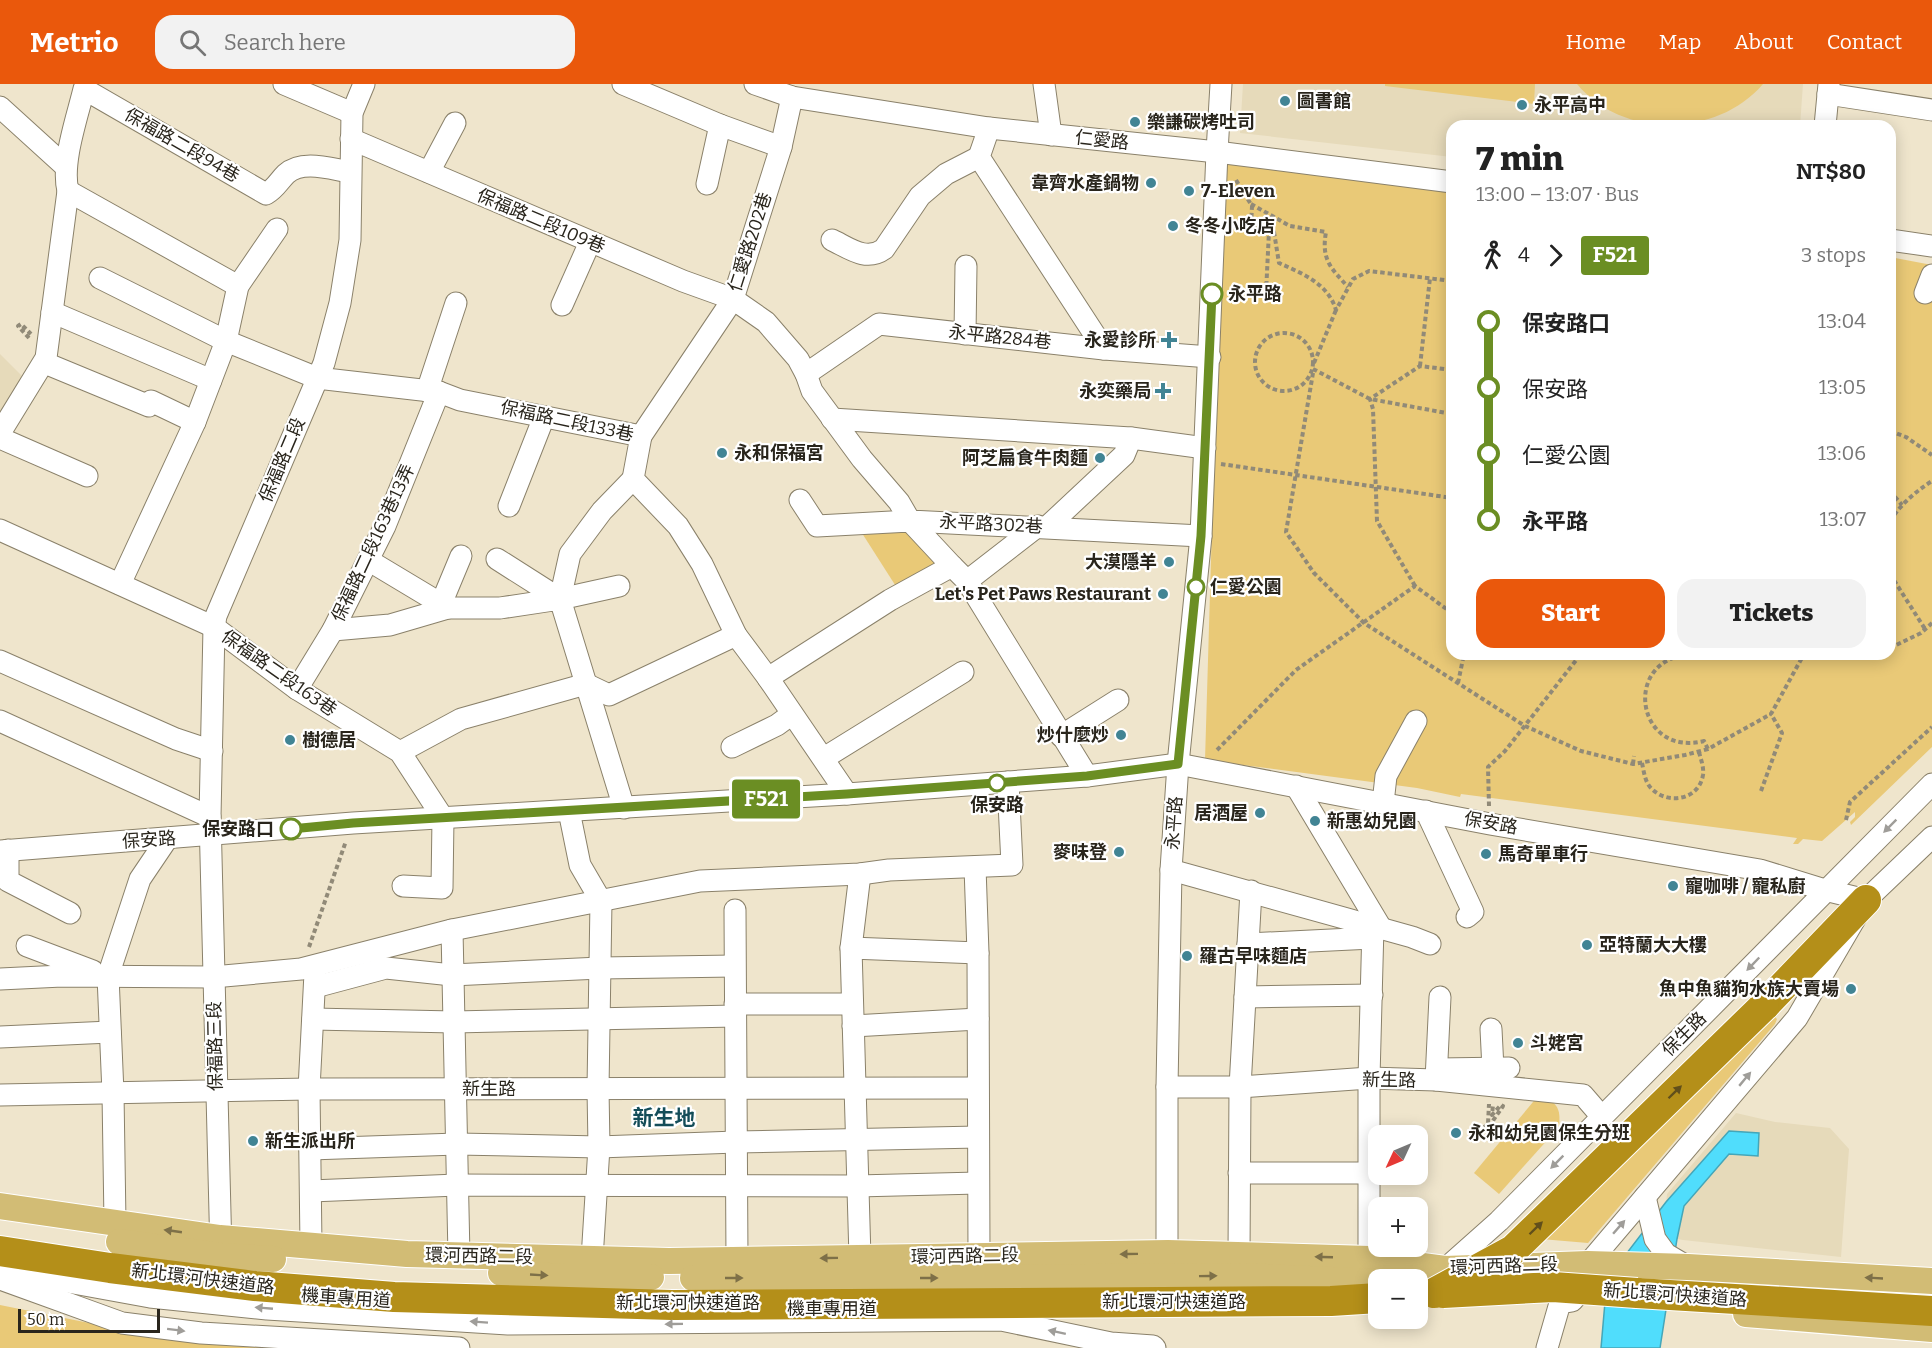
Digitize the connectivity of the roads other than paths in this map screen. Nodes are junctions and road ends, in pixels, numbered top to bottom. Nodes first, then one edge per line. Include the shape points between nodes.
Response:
1 (284, 84) edge
2 (364, 84) edge
3 (623, 84) edge
4 (755, 84) edge
5 (1044, 84) edge
6 (1221, 84) edge
7 (1829, 89) edge
8 (792, 97) junction
9 (0, 107) edge
10 (1932, 110) edge
11 (352, 113) junction
12 (1826, 120) edge
13 (455, 123) dead end
14 (720, 125) junction
15 (989, 128) junction
16 (1052, 135) junction
17 (351, 139) junction
18 (781, 147) junction
19 (1217, 152) junction
20 (979, 157) junction
21 (66, 167) junction
22 (350, 172) junction
23 (429, 172) junction
24 (1446, 181) edge
25 (707, 184) dead end
26 (68, 191) junction
27 (277, 229) dead end
28 (832, 240) dead end
29 (1896, 241) edge
30 (590, 242) junction
31 (1932, 246) edge
32 (966, 266) dead end
33 (100, 278) dead end
34 (238, 286) junction
35 (733, 299) junction
36 (456, 303) dead end
37 (562, 305) dead end
38 (52, 312) junction
39 (965, 334) junction
40 (226, 341) junction
41 (1104, 349) junction
42 (1210, 357) junction
43 (45, 363) junction
44 (806, 374) junction
45 (317, 378) junction
46 (211, 380) junction
47 (433, 392) junction
48 (544, 417) junction
49 (832, 419) junction
50 (195, 422) junction
51 (0, 433) edge
52 (641, 436) junction
53 (0, 438) edge
54 (1131, 438) junction
55 (1205, 455) junction
56 (87, 476) dead end
57 (633, 479) junction
58 (800, 500) dead end
59 (509, 506) dead end
60 (910, 521) junction
61 (1042, 526) junction
62 (0, 530) edge
63 (1201, 536) junction
64 (461, 556) dead end
65 (497, 559) dead end
66 (368, 560) junction
67 (952, 566) junction
68 (967, 582) junction
69 (120, 584) junction
70 (619, 586) dead end
71 (560, 599) junction
72 (444, 606) junction
73 (214, 627) junction
74 (333, 630) junction
75 (735, 635) junction
76 (0, 661) edge
77 (963, 672) dead end
78 (768, 678) junction
79 (586, 684) junction
80 (297, 689) junction
81 (1118, 700) dead end
82 (792, 714) junction
83 (0, 721) edge
84 (1416, 721) dead end
85 (1061, 736) junction
86 (732, 747) dead end
87 (212, 751) junction
88 (400, 752) junction
89 (824, 758) junction
90 (1178, 764) junction
91 (1087, 776) junction
92 (1008, 782) junction
93 (1932, 784) edge
94 (1296, 786) junction
95 (847, 794) junction
96 (1383, 803) junction
97 (624, 808) junction
98 (569, 811) junction
99 (1426, 812) junction
100 (443, 818) junction
101 (211, 826) junction
102 (1932, 837) edge
103 (168, 839) junction
104 (4, 850) edge
105 (975, 867) junction
106 (1172, 870) junction
107 (860, 874) junction
108 (403, 886) dead end
109 (1825, 890) junction
110 (1251, 891) junction
111 (1866, 900) junction
112 (601, 901) junction
113 (735, 910) dead end
114 (70, 913) dead end
115 (1467, 917) dead end
116 (452, 930) junction
117 (1375, 931) junction
118 (1248, 944) junction
119 (1430, 944) dead end
120 (27, 946) dead end
121 (851, 948) junction
122 (978, 953) junction
123 (734, 966) junction
124 (600, 968) junction
125 (310, 974) junction
126 (452, 975) junction
127 (108, 976) junction
128 (213, 977) junction
129 (0, 979) edge
130 (1372, 995) junction
131 (1245, 996) junction
132 (1440, 997) dead end
133 (852, 1004) junction
134 (735, 1010) junction
135 (313, 1019) junction
136 (599, 1019) junction
137 (978, 1019) junction
138 (454, 1022) junction
139 (853, 1026) junction
140 (1491, 1029) dead end
141 (110, 1032) junction
142 (0, 1037) edge
143 (1437, 1074) junction
144 (1369, 1078) junction
145 (1167, 1087) junction
146 (1240, 1087) junction
147 (454, 1088) junction
148 (855, 1088) junction
149 (977, 1088) junction
150 (309, 1089) junction
151 (598, 1089) junction
152 (735, 1089) junction
153 (216, 1092) junction
154 (113, 1094) junction
155 (0, 1095) edge
156 (1602, 1117) junction
157 (1369, 1125) edge
158 (978, 1137) junction
159 (856, 1140) junction
160 (736, 1142) junction
161 (457, 1144) junction
162 (599, 1147) junction
163 (310, 1149) junction
164 (1239, 1173) junction
165 (1368, 1173) edge
166 (978, 1183) junction
167 (457, 1185) junction
168 (736, 1185) junction
169 (1370, 1185) edge
170 (597, 1186) junction
171 (857, 1186) junction
172 (310, 1191) junction
173 (1645, 1197) junction
174 (0, 1206) edge
175 (115, 1223) junction
176 (0, 1224) edge
177 (311, 1246) junction
178 (220, 1247) junction
179 (0, 1251) edge
180 (1239, 1255) junction
181 (0, 1256) edge
182 (459, 1256) junction
183 (979, 1256) junction
184 (860, 1258) junction
185 (592, 1259) junction
186 (1369, 1259) junction
187 (737, 1260) junction
188 (1588, 1264) junction
189 (1167, 1265) junction
190 (1688, 1267) junction
191 (0, 1274) edge
192 (0, 1279) edge
193 (1932, 1281) edge
194 (1368, 1282) edge
195 (1431, 1285) edge
196 (1578, 1294) junction
197 (1368, 1300) edge
198 (1368, 1300) edge
199 (1927, 1317) edge
200 (459, 1348) edge
201 (1155, 1348) edge
202 (1546, 1348) edge

1 - 11 street
2 - 11 street, 保福路二段
3 - 14 street
4 - 8 street, 仁愛路
5 - 16 street
6 - 19 street, 永平路
7 - 10 street
7 - 12 street
8 - 15 street, 仁愛路
8 - 18 street, 仁愛路202巷
9 - 21 street
11 - 17 street, 保福路二段
13 - 23 street
14 - 18 street
14 - 25 street
15 - 16 street, 仁愛路
15 - 20 street
16 - 19 street, 仁愛路
17 - 22 street, 保福路二段
17 - 23 street, 保福路二段109巷
18 - 35 street, 仁愛路202巷
19 - 24 street, 仁愛路
19 - 42 street, 永平路
20 - 28 street via 946,174 920,196 876,255 864,255
20 - 41 street
21 - 22 street, 保福路二段94巷 via 84,89 266,194 299,167
21 - 26 street
22 - 45 street, 保福路二段 via 350,240 340,303
23 - 30 street, 保福路二段109巷
26 - 34 street
26 - 38 street
27 - 34 street
29 - 31 street
30 - 35 street, 保福路二段109巷
30 - 37 street
32 - 39 street
33 - 40 street, 保福路二段133巷
34 - 40 street
35 - 44 street via 766,322 798,358
35 - 52 street, 仁愛路202巷
36 - 47 street, 保福路二段163巷13弄
38 - 43 street
38 - 46 street
39 - 41 street, 永平路284巷
39 - 44 street, 永平路284巷 via 879,324
40 - 45 street, 保福路二段133巷
40 - 46 street
41 - 42 street, 永平路284巷
42 - 55 street, 永平路
43 - 50 street via 149,406 151,401
43 - 51 street
44 - 49 street via 812,391
45 - 47 street, 保福路二段133巷
45 - 73 street, 保福路二段
46 - 50 street
47 - 48 street, 保福路二段133巷
47 - 66 street, 保福路二段163巷13弄 via 385,526
48 - 52 street, 保福路二段133巷
48 - 59 street
49 - 54 street
49 - 60 street
50 - 69 street
52 - 57 street, 保福路二段133巷
53 - 56 street
54 - 55 street
54 - 61 street via 1124,455
55 - 63 street, 永平路
57 - 71 street via 602,511 570,554
57 - 75 street via 678,526 702,564
58 - 60 street, 永平路302巷 via 817,526
60 - 61 street, 永平路302巷
60 - 67 street
61 - 63 street, 永平路302巷
61 - 68 street
62 - 69 street, 保福路二段163巷
63 - 90 street, 永平路
64 - 72 street
65 - 71 street
66 - 72 street
66 - 74 street, 保福路二段163巷13弄
67 - 68 street
67 - 78 street via 890,600
68 - 85 street
69 - 73 street, 保福路二段163巷
70 - 71 street
71 - 72 street via 500,608
71 - 79 street
72 - 74 street via 390,624
73 - 80 street, 保福路二段163巷
73 - 87 street, 保福路二段
74 - 80 street, 保福路二段163巷13弄
75 - 78 street
75 - 79 street via 609,695
76 - 87 street via 176,739
77 - 89 street
78 - 82 street
79 - 88 street via 461,719
79 - 97 street
80 - 88 street, 保福路二段163巷
81 - 85 street
82 - 86 street
82 - 89 street
83 - 101 street
84 - 96 street via 1386,776
85 - 91 street
87 - 101 street, 保福路二段
88 - 100 street, 保福路二段163巷
89 - 95 street
90 - 91 street, 保安路
90 - 94 street, 保安路
90 - 106 street, 永平路
91 - 92 street, 保安路
92 - 95 street, 保安路
92 - 105 street via 1012,865
93 -> 109 street, 保生路
94 - 96 street, 保安路
94 - 117 street
95 - 97 street, 保安路
96 - 99 street, 保安路
97 - 98 street, 保安路
98 - 100 street, 保安路
98 - 112 street via 580,865
99 - 109 street, 保安路 via 1760,870
99 - 115 street via 1473,912
100 - 101 street, 保安路
100 - 108 street via 442,888
101 - 103 street, 保安路
101 - 128 street, 保福路三段
102 - 111 street
103 - 104 street, 保安路
103 - 127 street via 141,879
104 - 114 street via 8,881
105 - 107 street
105 - 122 street
106 - 110 street
106 - 145 street, 永平路
107 - 112 street via 700,882
107 - 121 street
109 - 111 street, 保安路
109 -> 156 street, 保生路
110 - 117 street
110 - 118 street
173 -> 111 street via 1797,1018
195 -> 111 highway, bridge via 1513,1250 1764,1006
112 - 116 street
112 - 124 street
113 - 123 street
116 - 125 street
116 - 126 street
117 - 118 street
117 - 119 street
117 - 130 street
118 - 131 street
120 - 127 street
121 - 122 street
121 - 133 street
122 - 137 street
123 - 124 street
123 - 134 street
124 - 126 street
124 - 136 street
125 - 126 street via 386,968
125 - 128 street
125 - 135 street
126 - 138 street
127 - 128 street
127 - 129 street
127 - 141 street
128 - 153 street, 保福路三段
130 - 131 street
130 - 144 street
131 - 146 street
132 - 143 street
133 - 134 street
133 - 139 street
134 - 136 street
134 - 152 street
135 - 138 street
135 - 150 street
136 - 138 street
136 - 151 street
137 - 139 street
137 - 149 street
138 - 147 street
139 - 148 street
140 - 143 street via 1501,1069
141 - 142 street
141 - 154 street
143 - 144 street, 新生路
143 - 156 street, 新生路 via 1583,1095
144 - 146 street, 新生路
144 - 157 street
145 - 146 street, 新生路
145 - 189 street, 永平路
146 - 164 street
147 - 150 street, 新生路
147 - 151 street, 新生路
147 - 161 street
148 - 149 street, 新生路
148 - 152 street, 新生路
148 - 159 street
149 - 158 street
150 - 153 street, 新生路
150 - 163 street
151 - 152 street, 新生路
151 - 162 street
152 - 160 street
153 - 154 street, 新生路
153 - 178 street, 保福路三段
154 - 155 street, 新生路
154 - 175 street
156 -> 195 street, 保生路
158 - 159 street
158 - 166 street
159 - 160 street
159 - 171 street
160 - 162 street
160 - 168 street
161 - 162 street
161 - 163 street
161 - 167 street
162 - 170 street
163 - 172 street
164 - 165 street
164 - 180 street
166 - 171 street
166 - 183 street
167 - 170 street
167 - 172 street
167 - 182 street
168 - 170 street
168 - 171 street
168 - 187 street
169 - 186 street
170 - 185 street
171 - 184 street
172 - 177 street
188 -> 173 street
173 - 190 street via 1655,1239 1666,1254
174 - 175 main road, 環河西路二段
178 -> 175 main road, 環河西路二段
176 - 178 main road, 環河西路二段
177 - 178 main road, 環河西路二段
177 - 182 main road, 環河西路二段
178 -> 189 main road, 環河西路二段 via 566,1277 922,1278
179 - 197 highway, 新北環河快速道路 via 255,1286 394,1297 672,1305
186 -> 180 main road, 環河西路二段
180 - 189 main road, 環河西路二段
181 - 198 street, 機車專用道 via 254,1292 506,1308 1089,1309
182 - 185 main road, 環河西路二段
183 - 184 main road, 環河西路二段
189 -> 183 main road, 環河西路二段
184 -> 187 main road, 環河西路二段
185 - 187 main road, 環河西路二段
186 - 195 main road, 環河西路二段
188 - 190 main road, 環河西路二段
188 - 195 main road, 環河西路二段
188 - 196 street
189 -> 194 main road, 環河西路二段 via 1244,1276
193 -> 190 main road, 環河西路二段
201 -> 191 street via 1001,1320 508,1324 267,1309 150,1297 13,1272
192 -> 200 street via 122,1323 201,1333
195 - 196 main road, 環河西路二段
195 - 199 highway, 新北環河快速道路, bridge via 1553,1287
196 - 199 main road, 環河西路二段 via 1660,1308
196 - 202 street via 1572,1301 1560,1303

